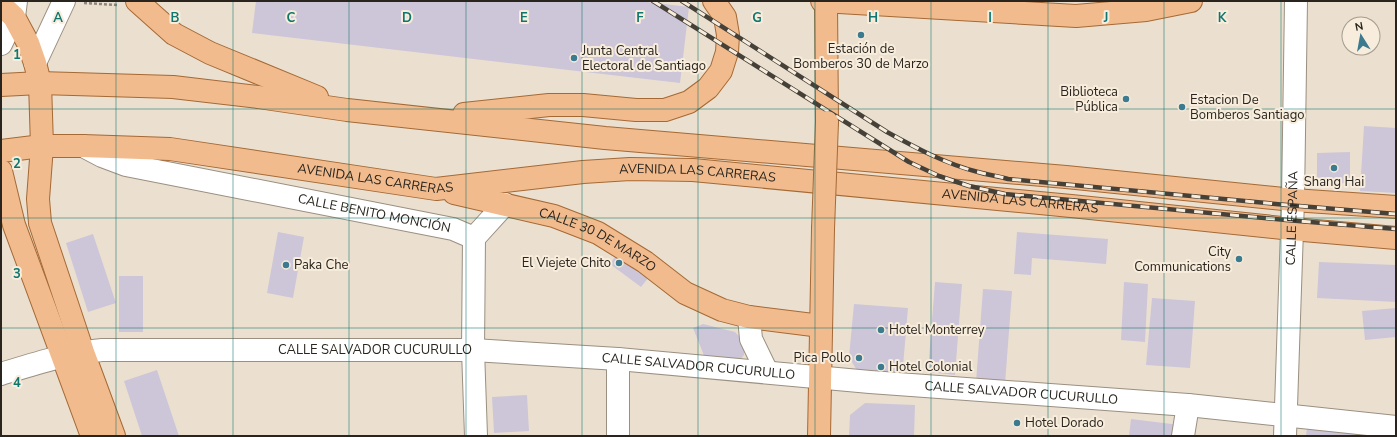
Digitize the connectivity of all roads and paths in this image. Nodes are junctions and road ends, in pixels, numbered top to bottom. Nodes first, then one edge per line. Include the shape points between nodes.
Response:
1 (714, 1) edge
2 (822, 1) edge
3 (826, 1) edge
4 (1191, 1) edge
5 (1296, 1) edge
6 (64, 2) edge
7 (140, 3) edge
8 (10, 8) edge
9 (1, 44) edge
10 (37, 73) junction
11 (1, 84) edge
12 (549, 104) junction
13 (347, 110) junction
14 (421, 119) junction
15 (605, 138) junction
16 (42, 146) junction
17 (83, 146) junction
18 (1, 151) edge
19 (1, 172) edge
20 (436, 189) junction
21 (1293, 200) junction
22 (505, 204) junction
23 (1396, 207) edge
24 (1292, 229) junction
25 (474, 238) junction
26 (1396, 238) edge
27 (749, 317) junction
28 (821, 326) junction
29 (473, 350) junction
30 (73, 354) junction
31 (618, 359) junction
32 (767, 372) junction
33 (1, 374) edge
34 (821, 378) junction
35 (1188, 405) junction
36 (1286, 414) junction
37 (1396, 426) edge
38 (92, 436) edge
39 (114, 436) edge
40 (476, 436) edge
41 (618, 436) edge
42 (819, 436) edge
43 (1183, 436) edge
44 (1285, 436) edge

1 - 12 main road via 725,17 727,52 721,71 708,88 689,102 665,110
2 - 3 main road
3 - 4 main road via 1076,16 1146,10
3 - 28 main road, bridge via 827,122
5 - 21 street, CALLE ESPAÑA
6 - 7 path
6 - 10 street
7 - 13 main road via 174,34 210,53
8 - 9 street
8 - 10 main road via 28,43
10 - 11 main road, AVENIDA LAS CARRERAS
10 - 13 main road, AVENIDA LAS CARRERAS via 258,97
10 - 16 main road
12 - 14 main road
12 - 15 main road
13 - 14 main road, AVENIDA LAS CARRERAS
14 - 15 main road, AVENIDA LAS CARRERAS
15 - 21 main road, AVENIDA LAS CARRERAS via 1074,178
16 - 17 main road, AVENIDA LAS CARRERAS
16 - 18 main road, AVENIDA LAS CARRERAS
16 - 30 main road via 38,199 40,222
17 - 20 main road, AVENIDA LAS CARRERAS via 170,149
17 - 25 street, CALLE BENITO MONCIÓN via 126,164 453,229
19 - 30 main road via 14,225
20 - 22 main road, CALLE 30 DE MARZO
20 - 24 main road, AVENIDA LAS CARRERAS via 630,168 693,170
21 - 23 main road, AVENIDA LAS CARRERAS
21 - 24 street, CALLE ESPAÑA
22 - 25 street
22 - 27 main road, CALLE 30 DE MARZO via 554,216 598,233 645,262 686,292 722,310
24 - 26 main road, AVENIDA LAS CARRERAS
24 - 36 street, CALLE ESPAÑA
25 - 29 street
27 - 28 main road, CALLE 30 DE MARZO
27 - 32 street via 751,339
28 - 34 main road
29 - 30 street, CALLE SALVADOR CUCURULLO via 102,350
29 - 31 street, CALLE SALVADOR CUCURULLO
29 - 40 street
30 - 33 street, CALLE SALVADOR CUCURULLO
30 - 38 main road
30 - 39 main road
31 - 32 street, CALLE SALVADOR CUCURULLO
31 - 41 street
32 - 34 street, CALLE SALVADOR CUCURULLO
34 - 35 street, CALLE SALVADOR CUCURULLO
34 - 42 main road
35 - 36 street, CALLE SALVADOR CUCURULLO
35 - 43 street
36 - 37 street, CALLE SALVADOR CUCURULLO
36 - 44 street, CALLE ESPAÑA

